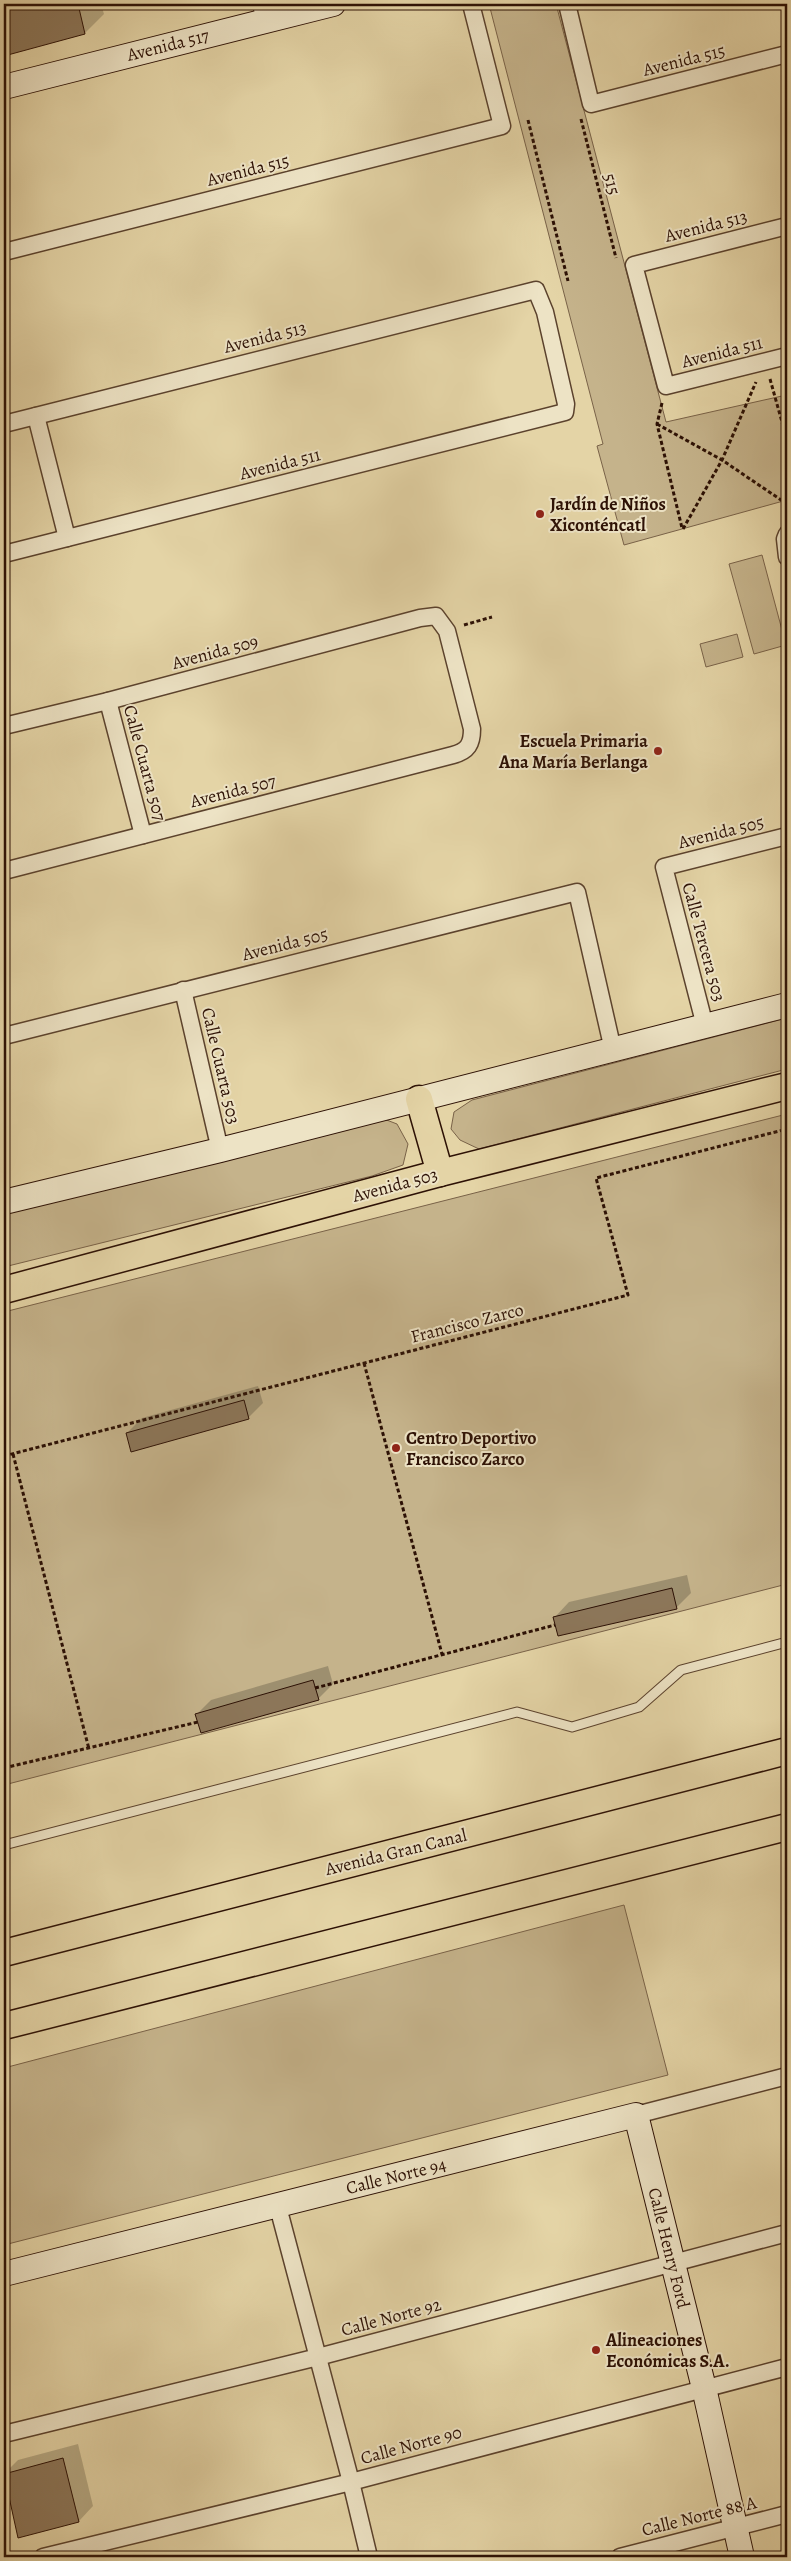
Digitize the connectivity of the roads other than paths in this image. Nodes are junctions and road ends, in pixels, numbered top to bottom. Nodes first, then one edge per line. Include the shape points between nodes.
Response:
1 (332, 4) edge
2 (471, 4) edge
3 (567, 4) edge
4 (260, 13) edge
5 (787, 54) edge
6 (4, 87) edge
7 (787, 226) edge
8 (4, 252) edge
9 (536, 290) joint
10 (787, 356) edge
11 (666, 386) joint
12 (36, 416) junction
13 (4, 424) edge
14 (787, 534) edge
15 (67, 538) junction
16 (4, 554) edge
17 (787, 557) edge
18 (108, 701) junction
19 (4, 726) edge
20 (470, 746) joint
21 (143, 835) junction
22 (787, 836) edge
23 (664, 867) joint
24 (4, 871) edge
25 (183, 990) junction
26 (787, 1005) edge
27 (705, 1026) junction
28 (4, 1036) edge
29 (614, 1050) junction
30 (787, 1086) edge
31 (419, 1099) junction
32 (220, 1150) junction
33 (440, 1173) junction
34 (4, 1202) edge
35 (4, 1290) edge
36 (787, 1642) edge
37 (787, 1751) edge
38 (787, 1827) edge
39 (4, 1845) edge
40 (4, 1954) edge
41 (4, 2026) edge
42 (787, 2076) edge
43 (636, 2115) junction
44 (278, 2207) junction
45 (787, 2233) edge
46 (672, 2262) junction
47 (4, 2274) edge
48 (318, 2357) junction
49 (787, 2367) edge
50 (704, 2388) junction
51 (4, 2434) edge
52 (351, 2482) junction
53 (787, 2514) edge
54 (735, 2528) junction
55 (43, 2557) edge
56 (369, 2557) edge
57 (620, 2557) edge
58 (742, 2557) edge

1 - 4 street, Avenida 517
2 - 8 street, Avenida 515 via 502,126
3 - 5 street, Avenida 515 via 586,110
4 - 6 street, Avenida 517
7 - 11 street, Avenida 513 via 634,265
9 - 12 street, Avenida 513
9 - 15 street, Avenida 511 via 550,331 565,397 565,412
10 - 11 street, Avenida 511
12 - 13 street, Avenida 513
12 - 15 street
14 - 17 street
15 - 16 street, Avenida 511
18 - 19 street, Avenida 509
18 - 20 street, Avenida 509 via 436,616 447,631 472,729
18 - 21 street, Calle Cuarta 507
20 - 21 street, Avenida 507 via 453,755
21 - 24 street, Avenida 507
22 - 23 street, Avenida 505
23 - 27 street, Calle Tercera 503
25 - 28 street, Avenida 505
25 - 29 street, Avenida 505 via 577,892
25 - 32 street, Calle Cuarta 503
26 - 27 street
27 - 29 street
29 - 31 street
30 - 33 main road, Avenida 503
31 - 32 street
31 - 33 main road
32 - 34 street
33 - 35 main road, Avenida 503
36 - 39 lane via 681,1670 639,1708 572,1727 517,1712
37 - 40 main road, Avenida Gran Canal
38 - 41 main road
42 - 43 street, Calle Norte 94
43 - 44 street, Calle Norte 94
43 - 46 street, Calle Henry Ford
44 - 47 street, Calle Norte 94
44 - 48 street
45 - 46 street, Calle Norte 92
46 - 48 street, Calle Norte 92
46 - 50 street, Calle Henry Ford
48 - 51 street, Calle Norte 92
48 - 52 street
49 - 50 street, Calle Norte 90
50 - 52 street, Calle Norte 90
50 - 54 street, Calle Henry Ford
52 - 55 street, Calle Norte 90
52 - 56 street
53 - 54 street, Calle Norte 88 A
54 - 57 street, Calle Norte 88 A
54 - 58 street, Calle Henry Ford

